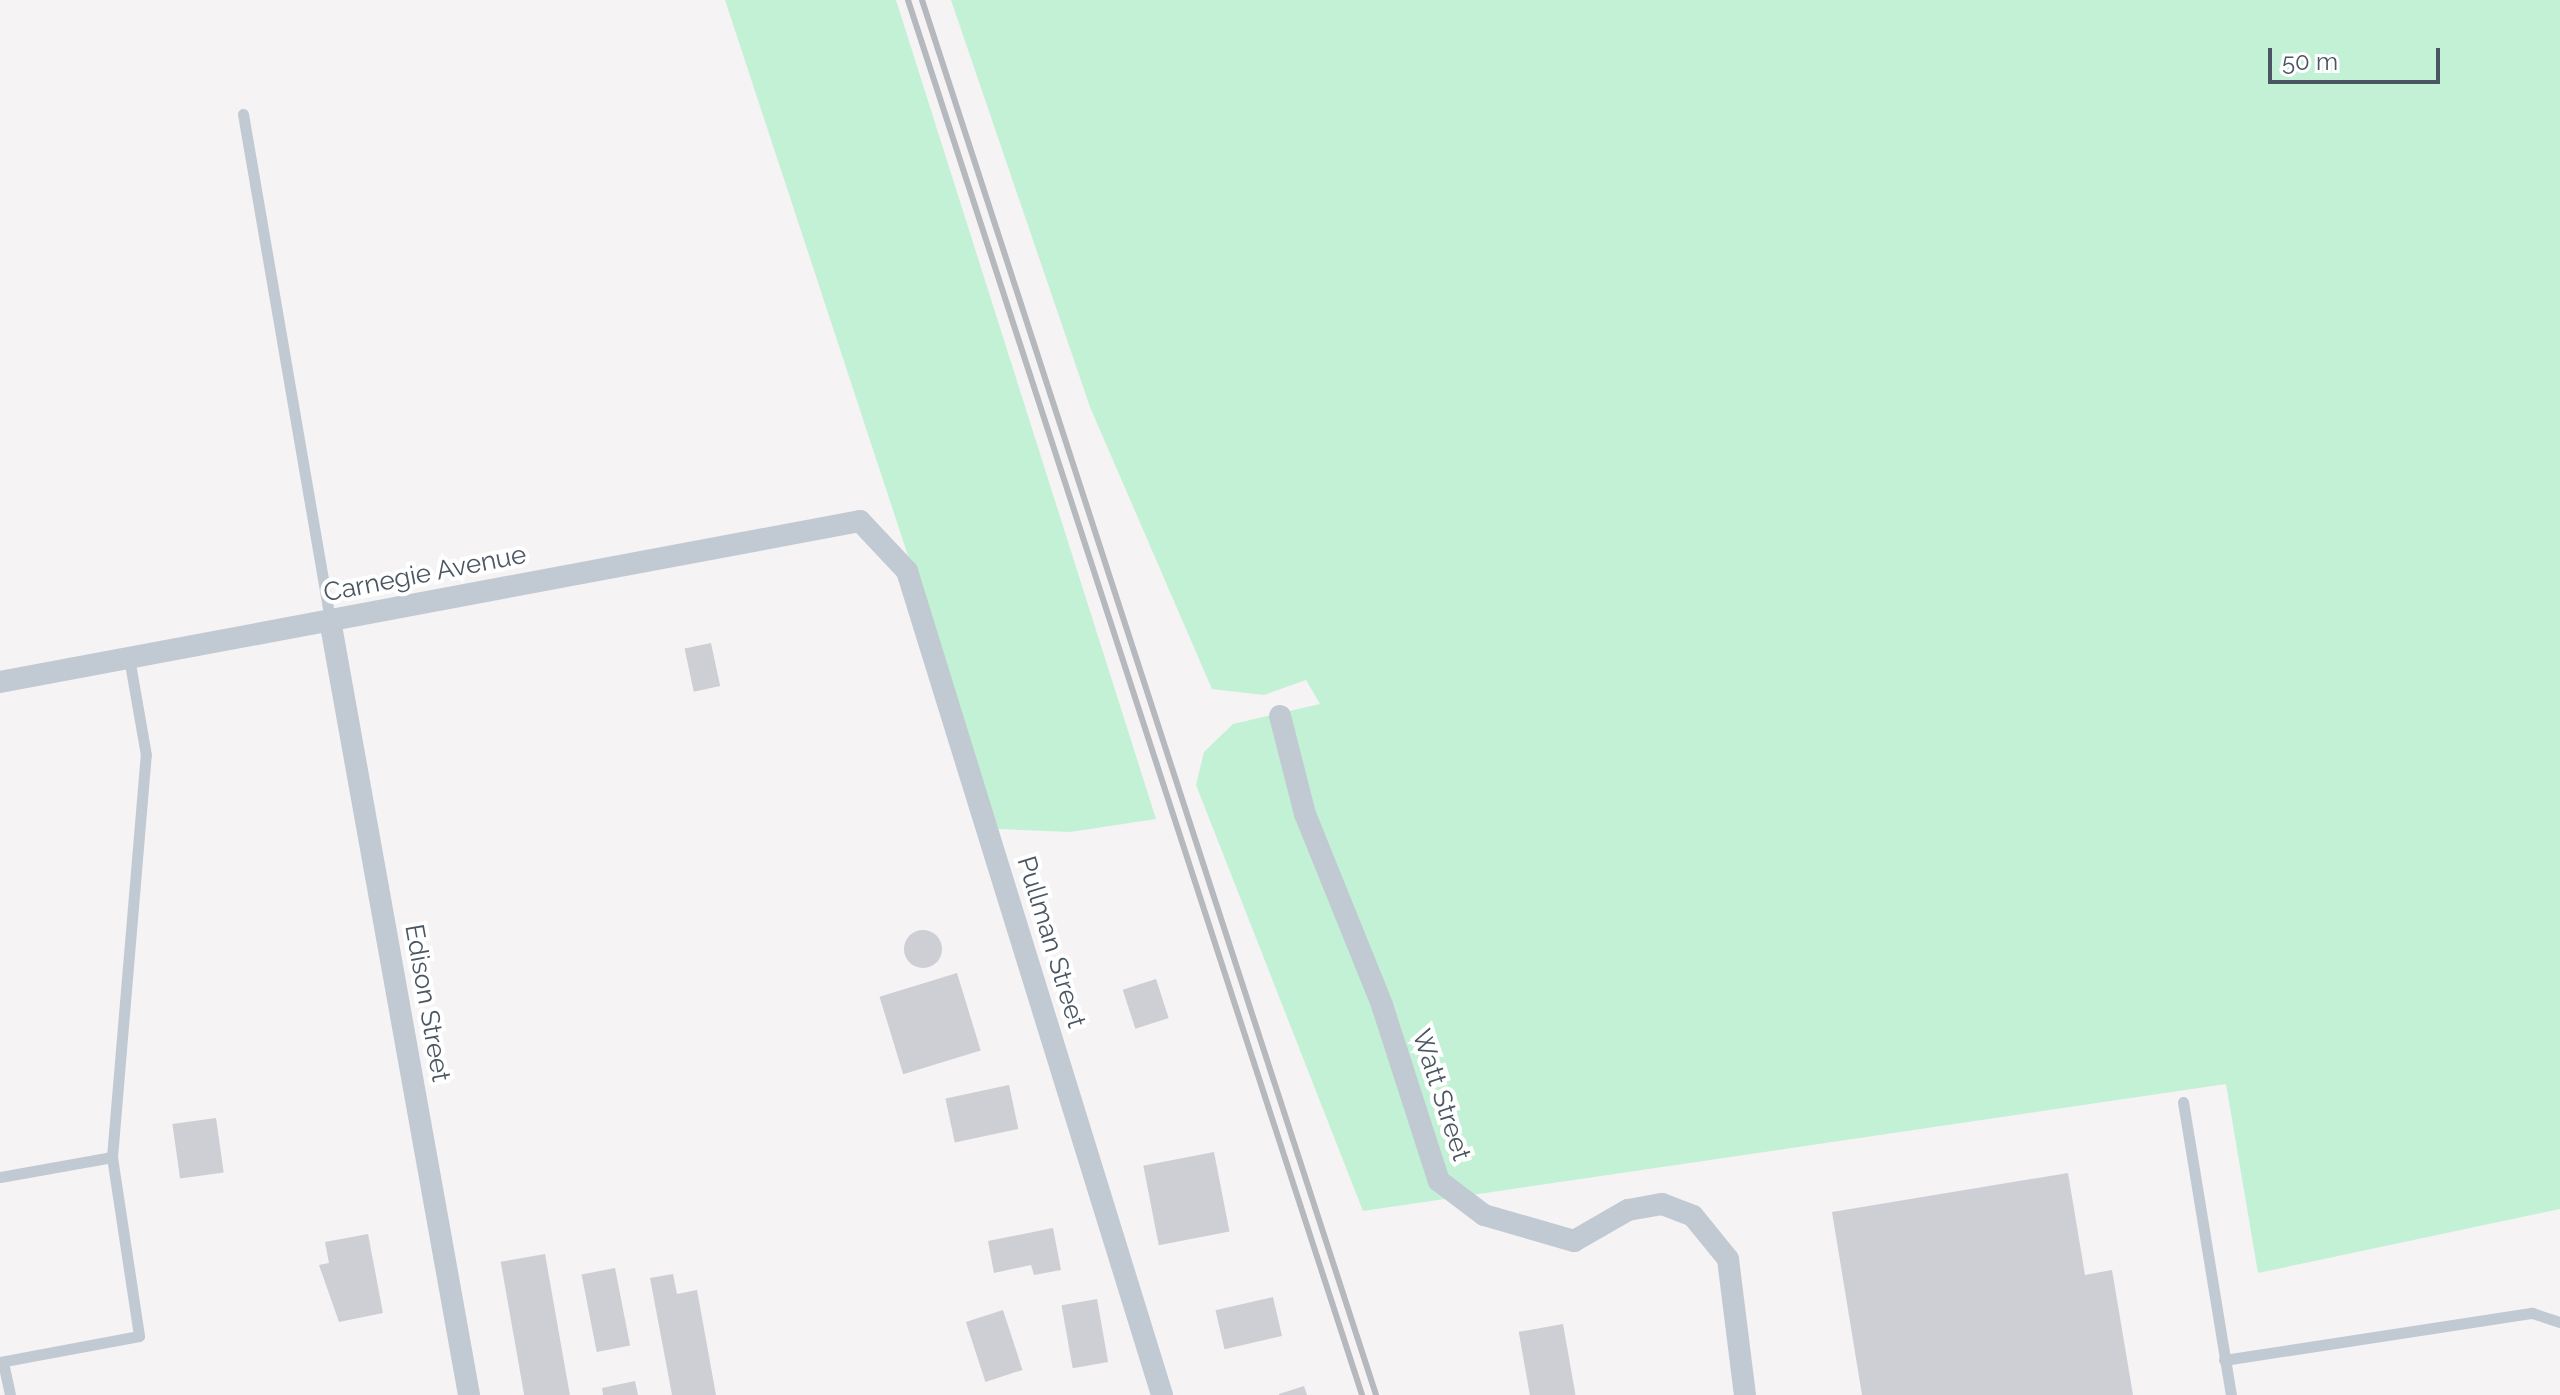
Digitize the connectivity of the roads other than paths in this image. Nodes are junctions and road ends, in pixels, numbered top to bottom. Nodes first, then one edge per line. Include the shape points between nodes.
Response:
1 (243, 114) dead end
2 (860, 521) joint
3 (330, 620) junction
4 (129, 658) junction
5 (0, 682) edge
6 (1280, 716) dead end
7 (2183, 1102) dead end
8 (112, 1157) junction
9 (0, 1177) edge
10 (2560, 1322) edge
11 (2224, 1360) junction
12 (2, 1362) edge
13 (10, 1395) edge
14 (469, 1395) edge
15 (1162, 1395) edge
16 (1745, 1395) edge
17 (2231, 1395) edge

1 - 3 lane
2 - 3 street, Carnegie Avenue
2 - 15 street, Pullman Street via 907,571
3 - 4 street, Carnegie Avenue
3 - 14 street, Edison Street
4 - 5 street, Carnegie Avenue
4 - 8 lane via 146,755
6 - 16 street, Watt Street via 1305,814 1382,1005 1439,1181 1484,1215 1574,1241 1628,1210 1662,1204 1693,1216 1728,1259
7 - 11 lane
8 - 9 lane
8 - 12 lane via 139,1336
10 - 11 lane via 2532,1313
11 - 17 lane
12 - 13 lane

